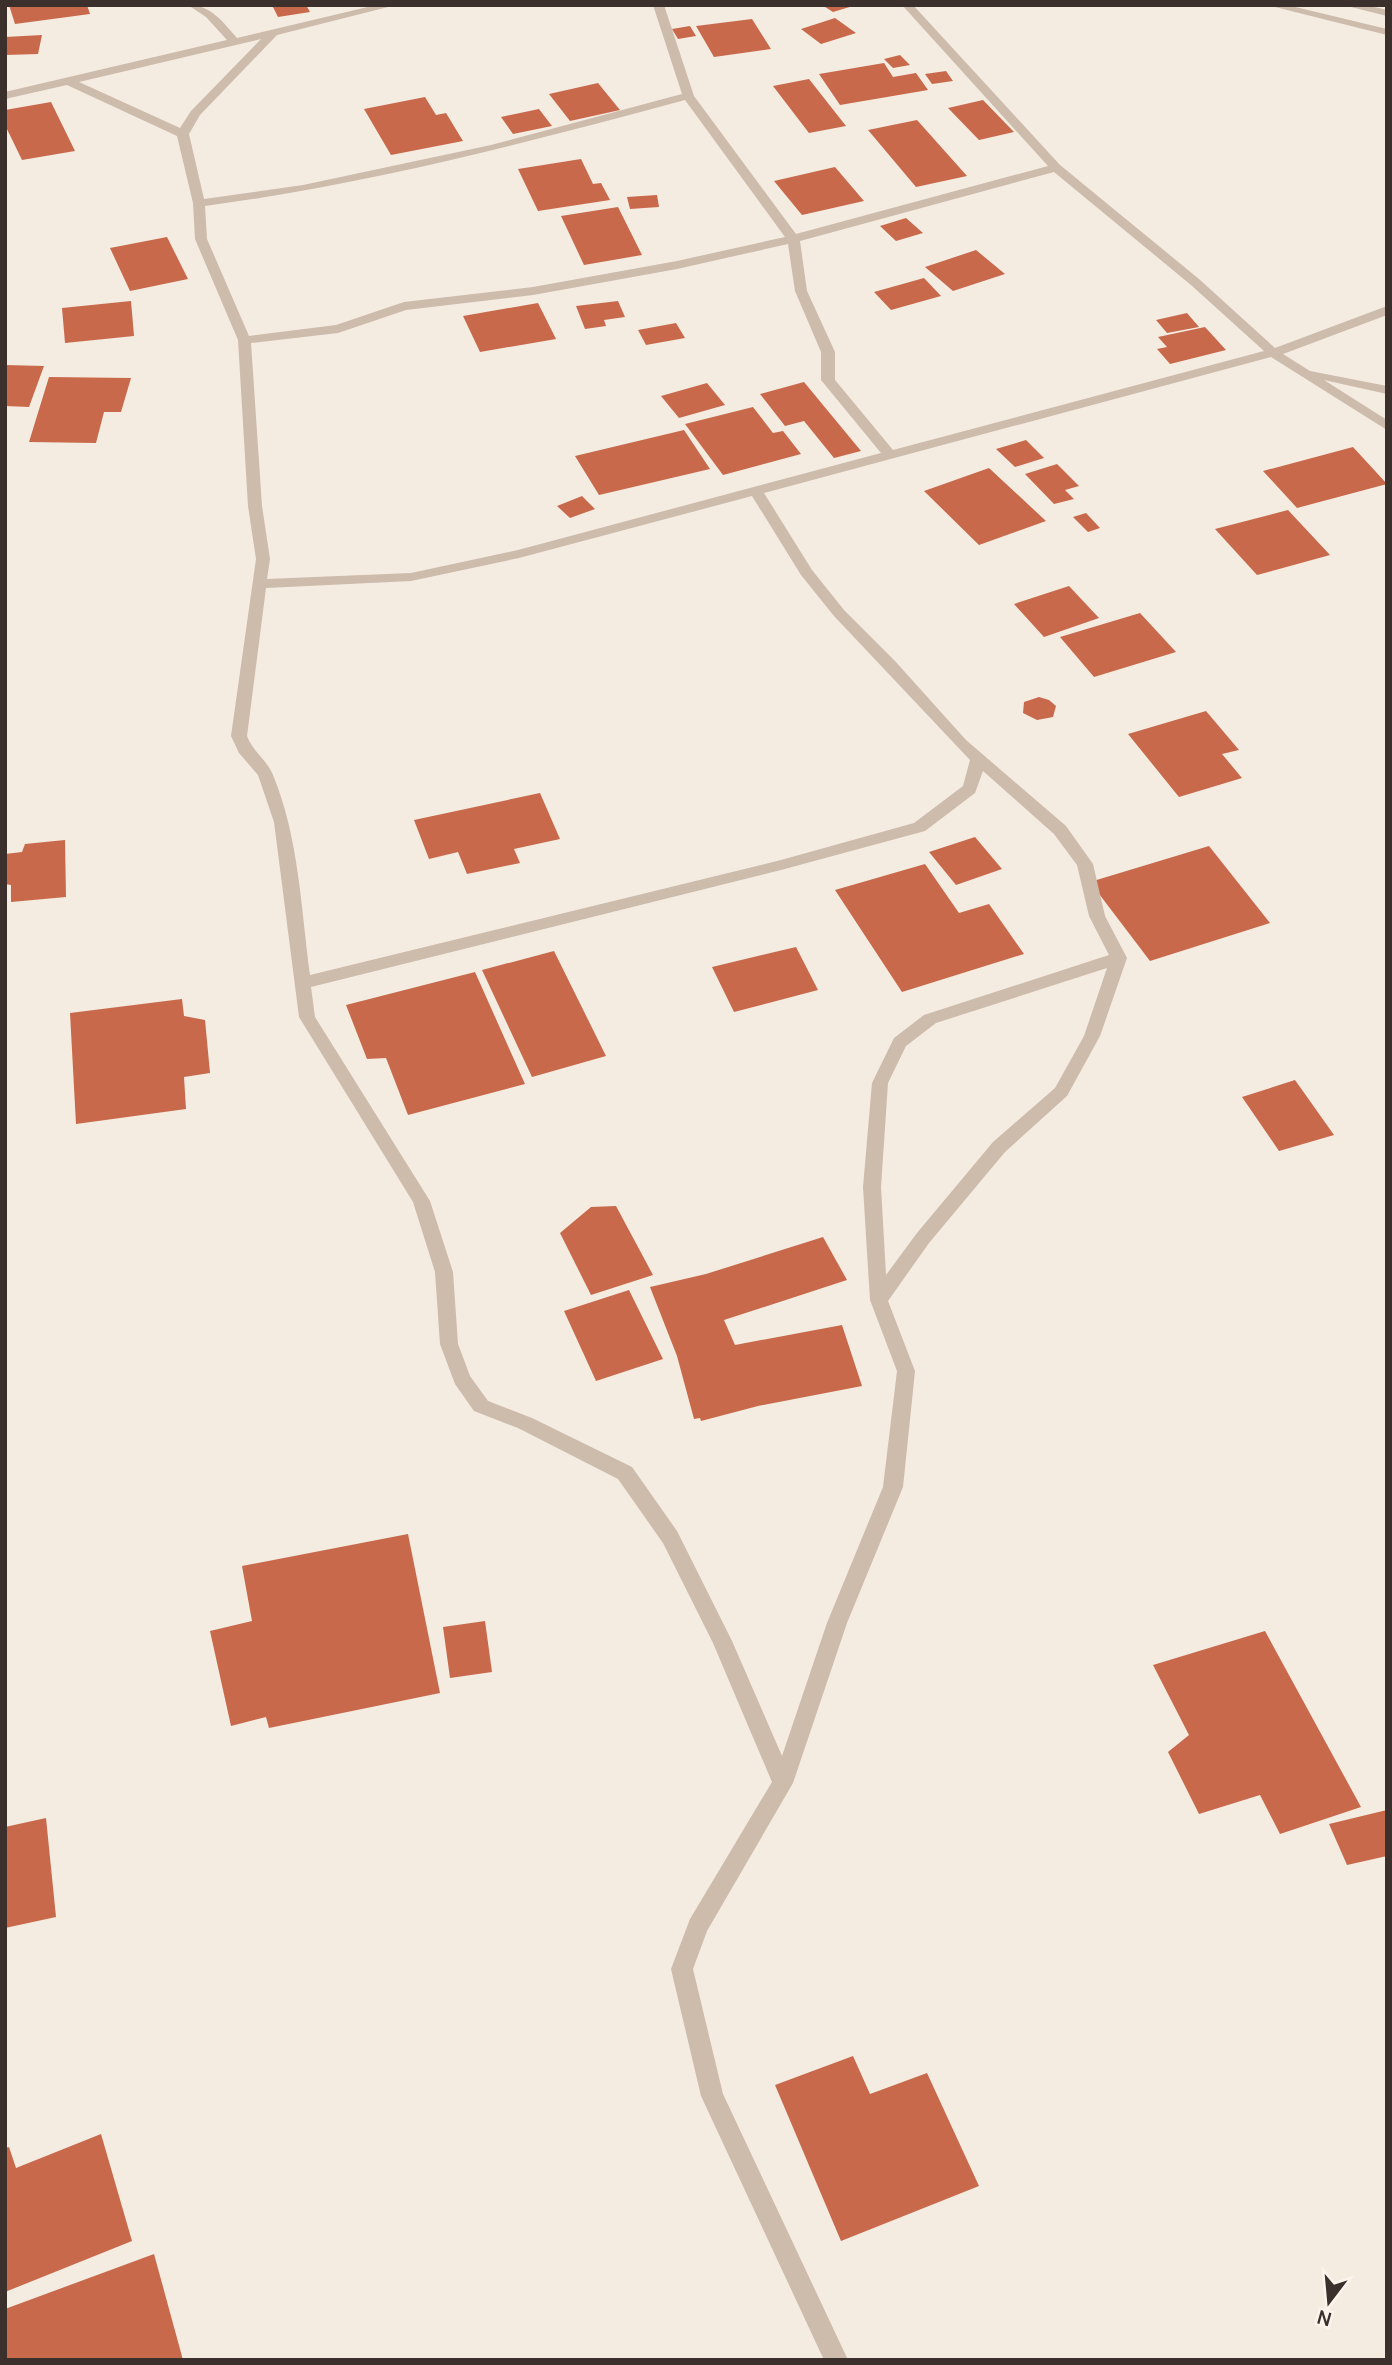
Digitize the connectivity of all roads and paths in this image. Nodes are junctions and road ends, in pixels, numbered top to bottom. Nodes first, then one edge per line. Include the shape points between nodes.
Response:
1 (192, 5) edge
2 (391, 5) edge
3 (657, 5) edge
4 (907, 5) edge
5 (1272, 5) edge
6 (1348, 5) edge
7 (1387, 13) edge
8 (1387, 32) edge
9 (272, 34) junction
10 (235, 42) junction
11 (70, 82) junction
12 (5, 96) edge
13 (688, 96) junction
14 (183, 134) junction
15 (1056, 168) junction
16 (199, 204) junction
17 (793, 239) junction
18 (1387, 310) edge
19 (244, 340) junction
20 (1273, 353) junction
21 (1303, 371) junction
22 (1387, 390) edge
23 (1387, 426) edge
24 (889, 454) junction
25 (754, 490) junction
26 (260, 584) junction
27 (978, 760) junction
28 (1119, 958) junction
29 (303, 983) junction
30 (879, 1300) junction
31 (783, 1783) junction
32 (836, 2360) edge

1 - 10 street via 210,15
2 - 9 street
3 - 13 street
4 - 15 street
5 - 8 street
6 - 7 street
9 - 10 street
9 - 14 street via 195,113
10 - 11 street
11 - 12 street
11 - 14 street
13 - 16 street via 492,148 303,189
13 - 17 street
14 - 16 street
15 - 17 street
15 - 20 street
16 - 19 street via 201,239
17 - 19 street via 533,291 404,306 338,329
17 - 24 street via 801,291 828,352 828,380
18 - 20 street
19 - 26 street via 263,559
20 - 21 street
20 - 24 street
21 - 22 street
21 - 23 street
24 - 25 street
25 - 26 street via 519,554 411,578
25 - 27 street via 806,572 839,613
26 - 29 street via 239,736 265,773 282,822
27 - 28 street via 1060,830 1085,864 1097,916
27 - 29 street via 970,789 919,827
28 - 30 street via 1092,1036 1061,1092 999,1147 923,1238
28 - 30 street via 930,1019 900,1042 880,1083 872,1187
29 - 31 street via 307,1017 421,1201 444,1272 449,1344 462,1379 481,1406 625,1474 670,1537 722,1641
30 - 31 street via 906,1371 892,1487 837,1623
31 - 32 street via 698,1926 682,1969 712,2096

